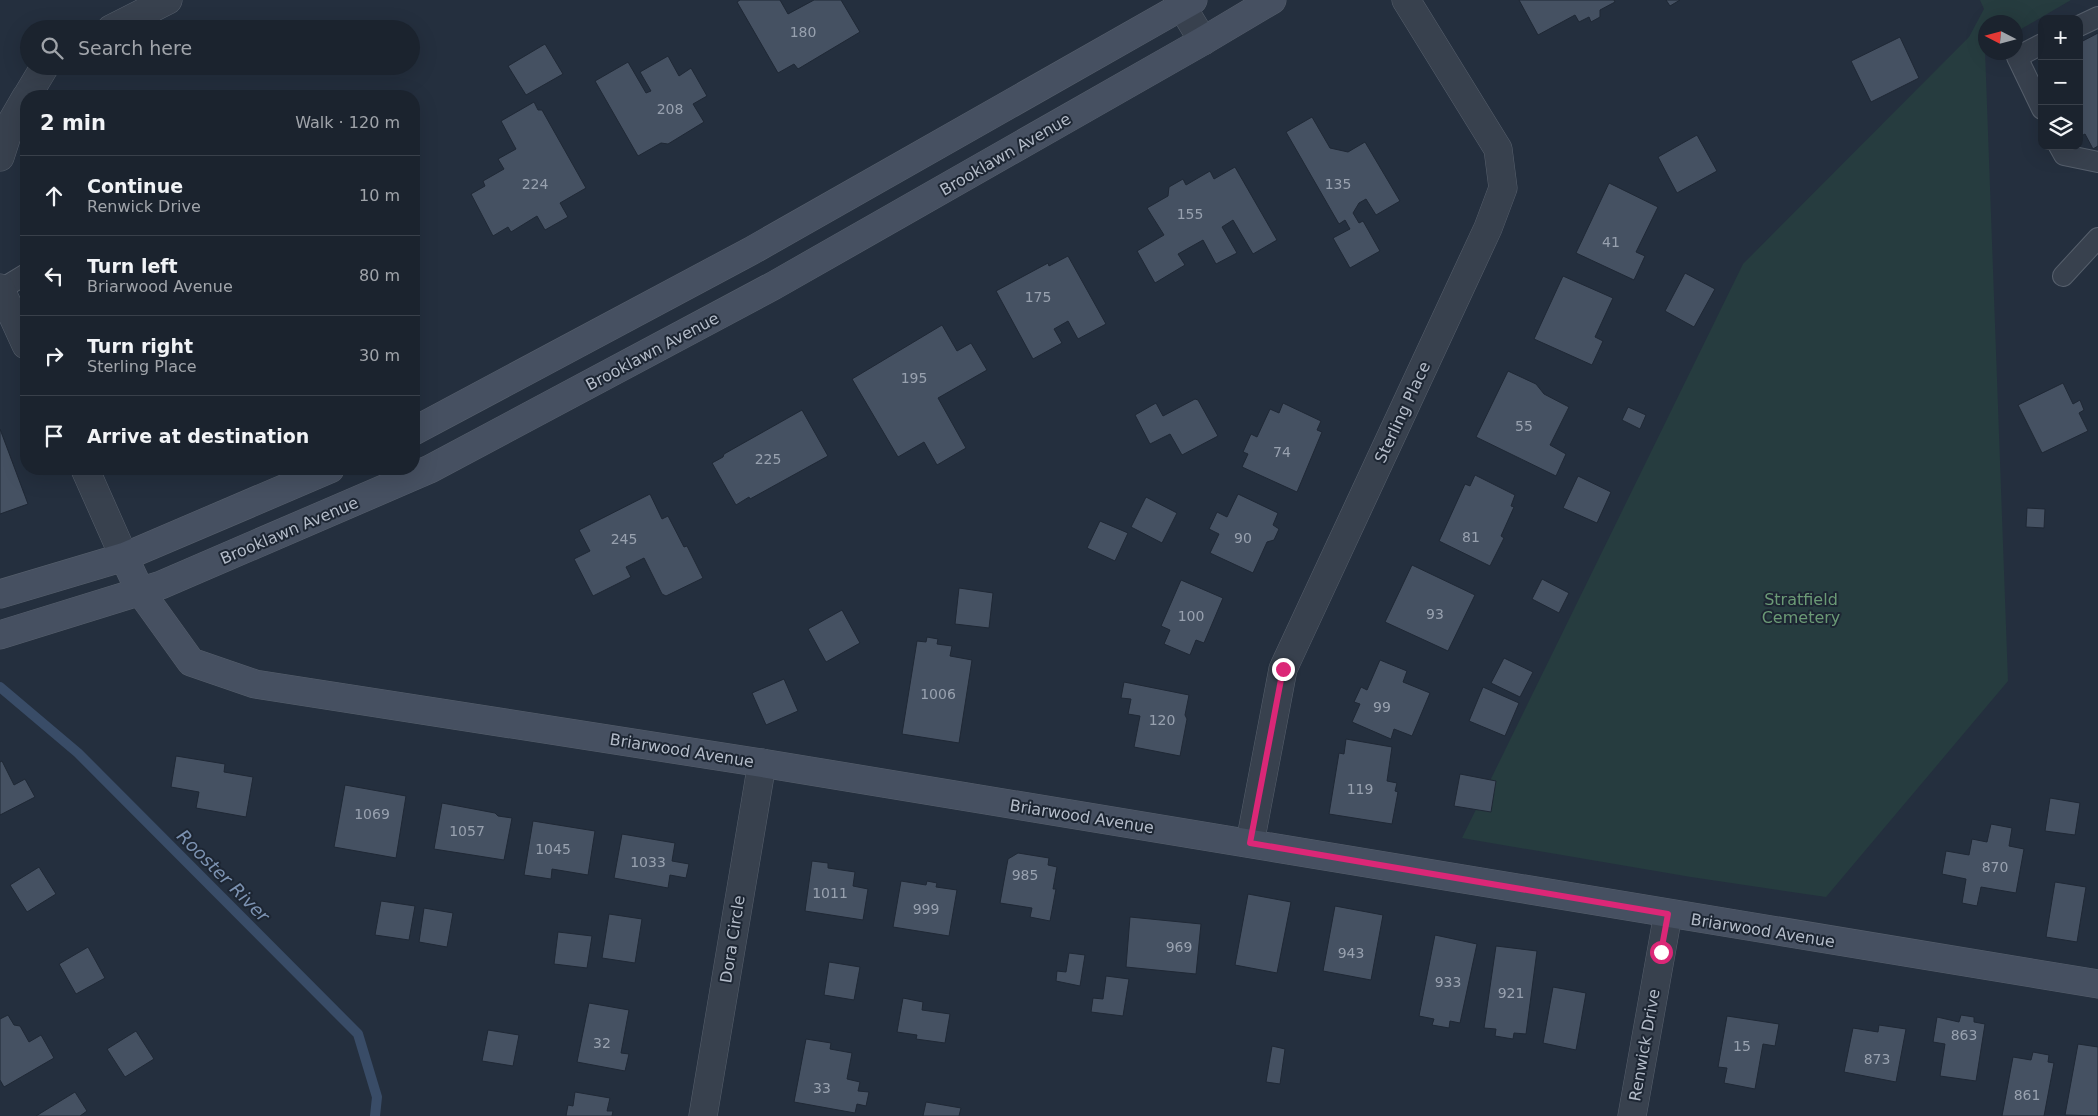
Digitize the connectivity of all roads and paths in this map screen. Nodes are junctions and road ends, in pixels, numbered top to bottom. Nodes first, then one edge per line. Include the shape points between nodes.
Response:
1 (168, 0) edge
2 (1272, 0) edge
3 (1406, 0) edge
4 (1184, 2) edge
5 (2098, 16) edge
6 (129, 20) edge
7 (2083, 24) edge
8 (1203, 41) junction
9 (2038, 46) edge
10 (40, 75) edge
11 (31, 90) edge
12 (2040, 105) edge
13 (20, 108) edge
14 (2061, 150) edge
15 (0, 157) edge
16 (2098, 162) edge
17 (2098, 238) edge
18 (2063, 276) dead end
19 (20, 277) edge
20 (0, 289) edge
21 (20, 332) edge
22 (420, 428) edge
23 (420, 473) edge
24 (88, 475) edge
25 (316, 475) edge
26 (416, 475) edge
27 (124, 557) junction
28 (140, 590) junction
29 (0, 594) edge
30 (8, 633) edge
31 (762, 763) junction
32 (1250, 843) junction
33 (1668, 914) junction
34 (2098, 984) edge
35 (703, 1116) edge
36 (1632, 1116) edge

1 - 6 street
2 - 8 main road, Brooklawn Avenue
3 - 32 street, Sterling Place via 1498,149 1503,188 1484,237 1283,669
4 - 8 street
4 - 22 main road via 751,251
5 - 7 lane
8 - 23 main road, Brooklawn Avenue via 773,286
9 - 12 lane via 2017,57
10 - 11 street
13 - 15 street via 11,123
14 - 16 lane via 2064,155
17 - 18 lane
19 - 20 lane
20 - 21 street
24 - 27 street
25 - 27 main road
26 - 28 main road, Brooklawn Avenue via 219,561 161,585
27 - 28 main road, Briarwood Avenue
27 - 29 main road
28 - 30 main road, Brooklawn Avenue
28 - 31 main road, Briarwood Avenue via 191,662 255,684
31 - 32 main road, Briarwood Avenue
31 - 35 street, Dora Circle
32 - 33 main road, Briarwood Avenue
33 - 34 main road, Briarwood Avenue
33 - 36 street, Renwick Drive

